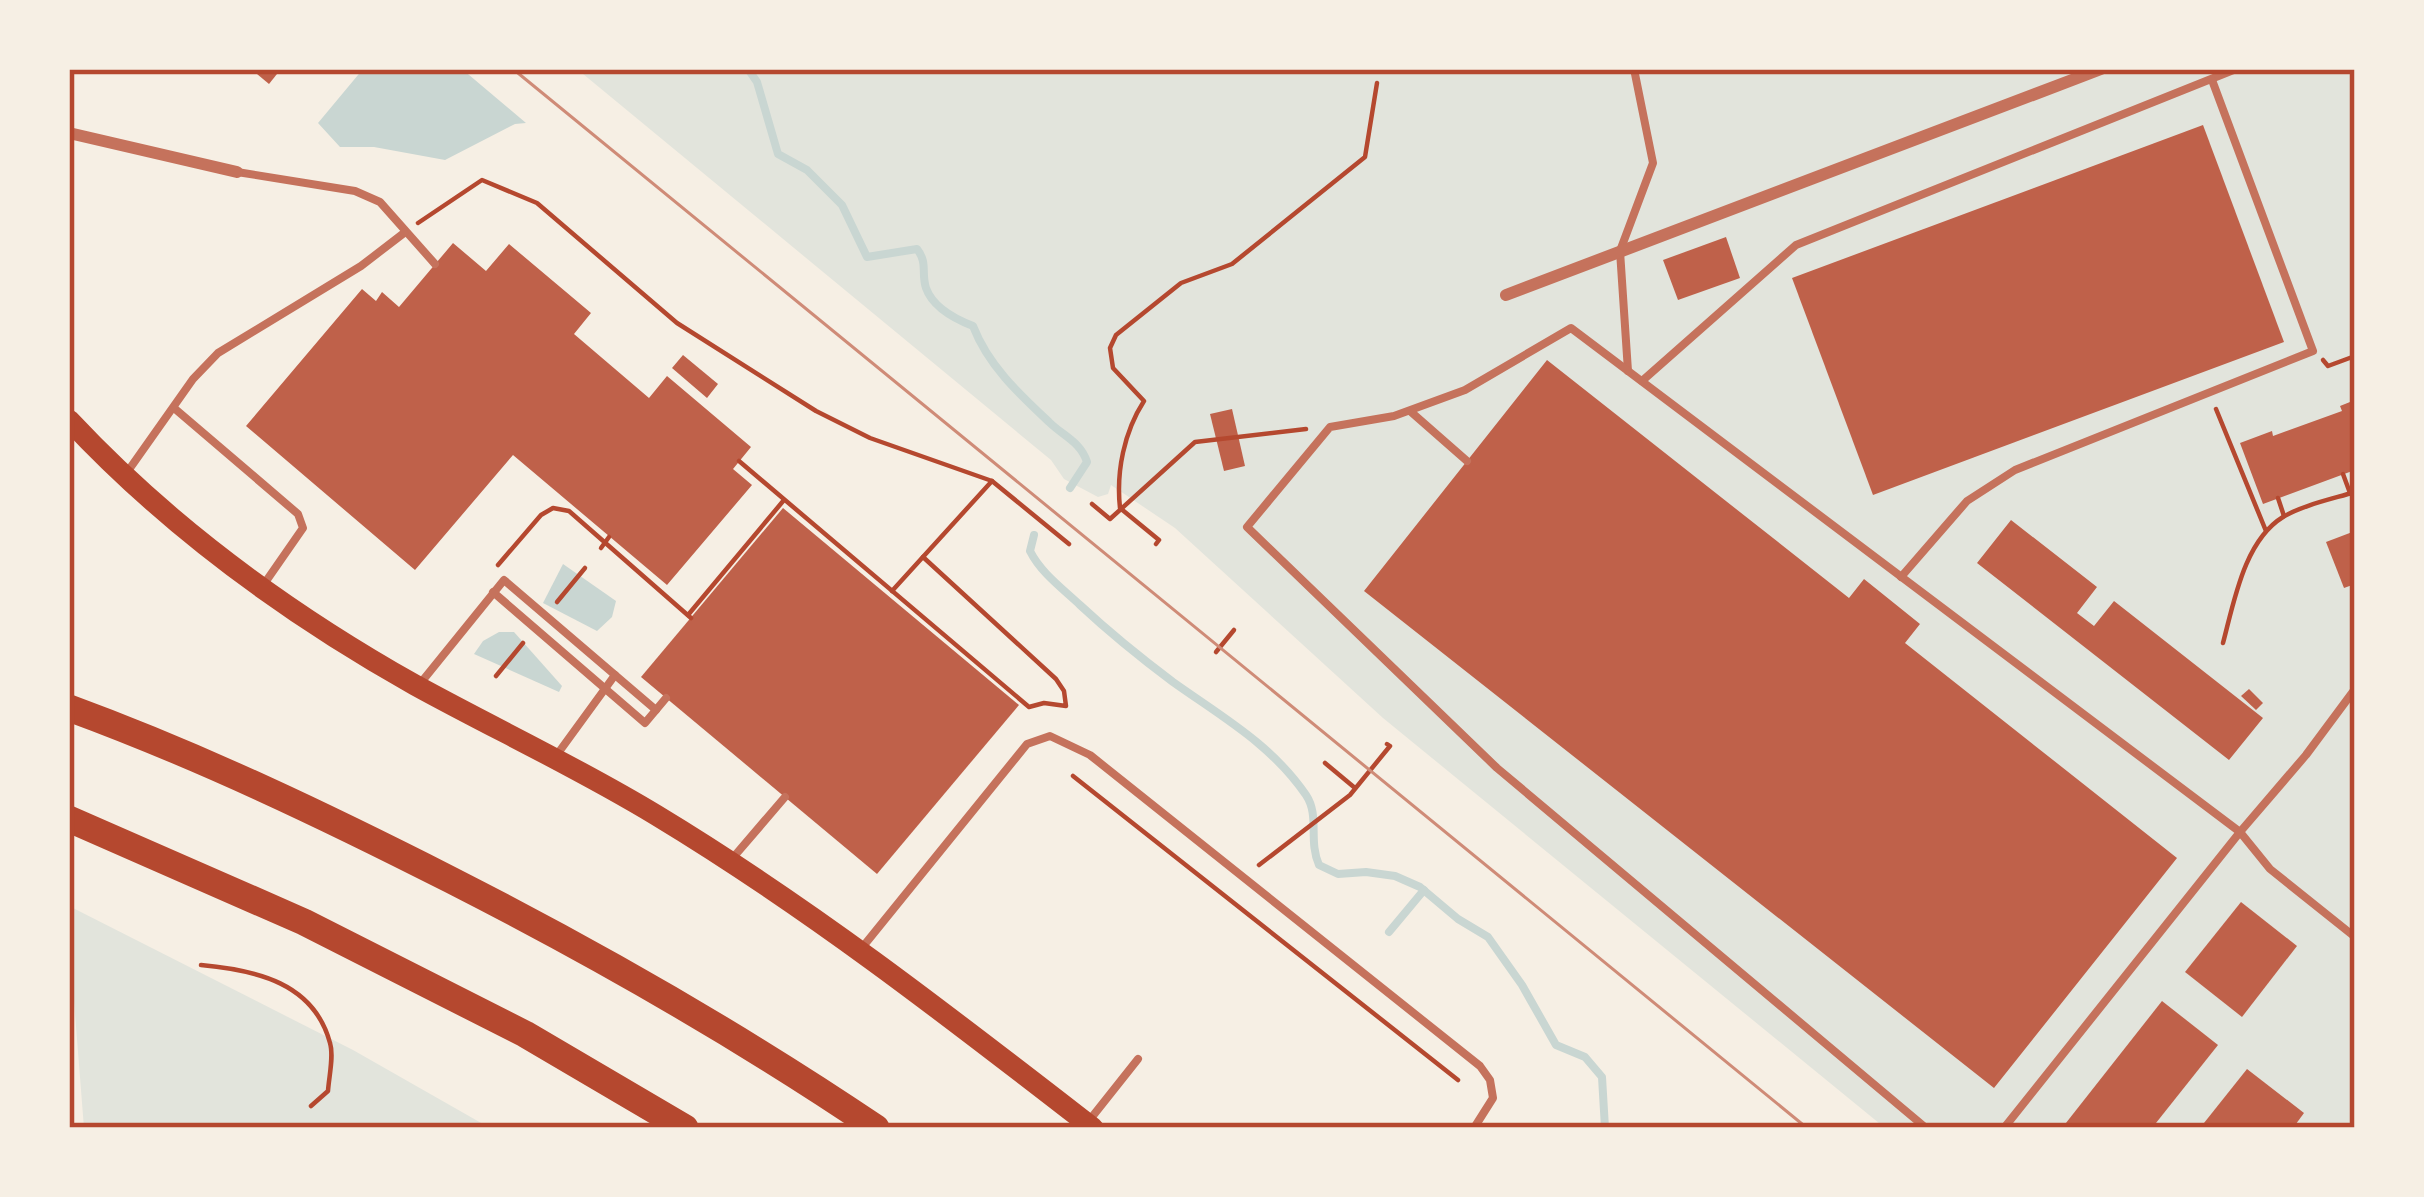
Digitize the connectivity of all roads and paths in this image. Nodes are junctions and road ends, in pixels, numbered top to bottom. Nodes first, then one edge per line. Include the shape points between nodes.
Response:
1 (1634, 69) edge
2 (2102, 69) edge
3 (2236, 69) edge
4 (2212, 80) junction
5 (1378, 83) dead end
6 (69, 133) edge
7 (237, 172) joint
8 (404, 233) junction
9 (1620, 251) junction
10 (436, 264) dead end
11 (1506, 295) dead end
12 (2355, 356) edge
13 (2328, 366) dead end
14 (1628, 371) junction
15 (1642, 381) junction
16 (2210, 392) junction
17 (174, 408) junction
18 (1409, 410) junction
19 (69, 420) edge
20 (1330, 427) junction
21 (740, 461) dead end
22 (1467, 461) dead end
23 (2343, 474) dead end
24 (124, 477) junction
25 (992, 482) junction
26 (2353, 493) edge
27 (2278, 498) dead end
28 (784, 500) junction
29 (1093, 505) dead end
30 (1120, 508) junction
31 (2284, 516) junction
32 (2266, 531) junction
33 (1069, 544) dead end
34 (1156, 544) dead end
35 (923, 557) junction
36 (585, 568) dead end
37 (495, 569) dead end
38 (1901, 577) junction
39 (261, 589) junction
40 (892, 590) junction
41 (493, 592) junction
42 (550, 611) dead end
43 (1234, 630) dead end
44 (531, 634) dead end
45 (2223, 644) dead end
46 (1216, 652) dead end
47 (615, 675) junction
48 (496, 676) dead end
49 (418, 686) junction
50 (2355, 689) edge
51 (605, 691) junction
52 (666, 698) dead end
53 (69, 708) edge
54 (656, 710) junction
55 (1387, 744) dead end
56 (556, 758) junction
57 (1325, 763) dead end
58 (1073, 776) dead end
59 (1355, 788) junction
60 (785, 797) dead end
61 (69, 819) edge
62 (2240, 832) junction
63 (730, 861) junction
64 (1259, 865) dead end
65 (2355, 938) edge
66 (861, 949) junction
67 (201, 965) dead end
68 (1138, 1059) dead end
69 (1458, 1080) dead end
70 (311, 1106) dead end
71 (1090, 1126) edge
72 (685, 1128) edge
73 (877, 1128) edge
74 (1474, 1128) edge
75 (1926, 1128) edge
76 (2004, 1128) edge

1 - 9 lane via 1654,163
2 - 9 street
3 - 4 lane
4 - 15 lane via 1796,245
4 - 16 lane via 2313,351
5 - 30 path via 1365,157 1232,265 1181,283 1116,335 1113,368 1144,400 1116,477
6 - 7 street
7 - 8 lane via 355,191 380,202
8 - 10 lane
8 - 17 lane via 218,352
8 - 25 path via 482,180 500,187 537,203 677,323 815,411
9 - 11 street
9 - 14 lane
12 - 13 path
14 - 15 lane
14 - 18 lane via 1571,328 1465,390
15 - 38 lane
16 - 32 path
16 - 38 lane via 2014,470 1967,501
17 - 24 lane
17 - 39 lane via 302,522
18 - 20 lane
18 - 22 lane
19 - 24 main road
20 - 30 path via 1195,442
20 - 75 lane via 1247,527 1497,768
21 - 28 path
23 - 26 path
24 - 39 main road
25 - 33 path
25 - 35 path
26 - 31 path
27 - 31 path
28 - 37 path via 690,616 568,511 541,515
28 - 40 path
29 - 30 path via 1110,519
30 - 34 path
31 - 32 path
32 - 45 path
35 - 40 path
35 - 40 path via 1056,679 1066,706 1030,707
36 - 42 path
38 - 62 lane
39 - 49 main road
41 - 47 lane via 504,580
41 - 49 lane
41 - 51 lane
43 - 46 path
44 - 48 path
47 - 51 lane
47 - 54 lane
49 - 56 main road
50 - 62 lane
51 - 54 lane via 645,723
51 - 56 lane
52 - 54 lane
53 - 73 highway via 348,827 556,934
55 - 59 path
56 - 63 main road
57 - 59 path
58 - 69 path
59 - 64 path
60 - 63 lane
61 - 72 highway via 304,922 525,1034
62 - 65 lane via 2270,868
62 - 76 lane
63 - 66 main road
66 - 71 main road
66 - 74 lane via 1027,744 1050,736 1090,755 1480,1066 1492,1098
67 - 70 path via 248,969 306,996 331,1045 328,1090
68 - 71 lane

